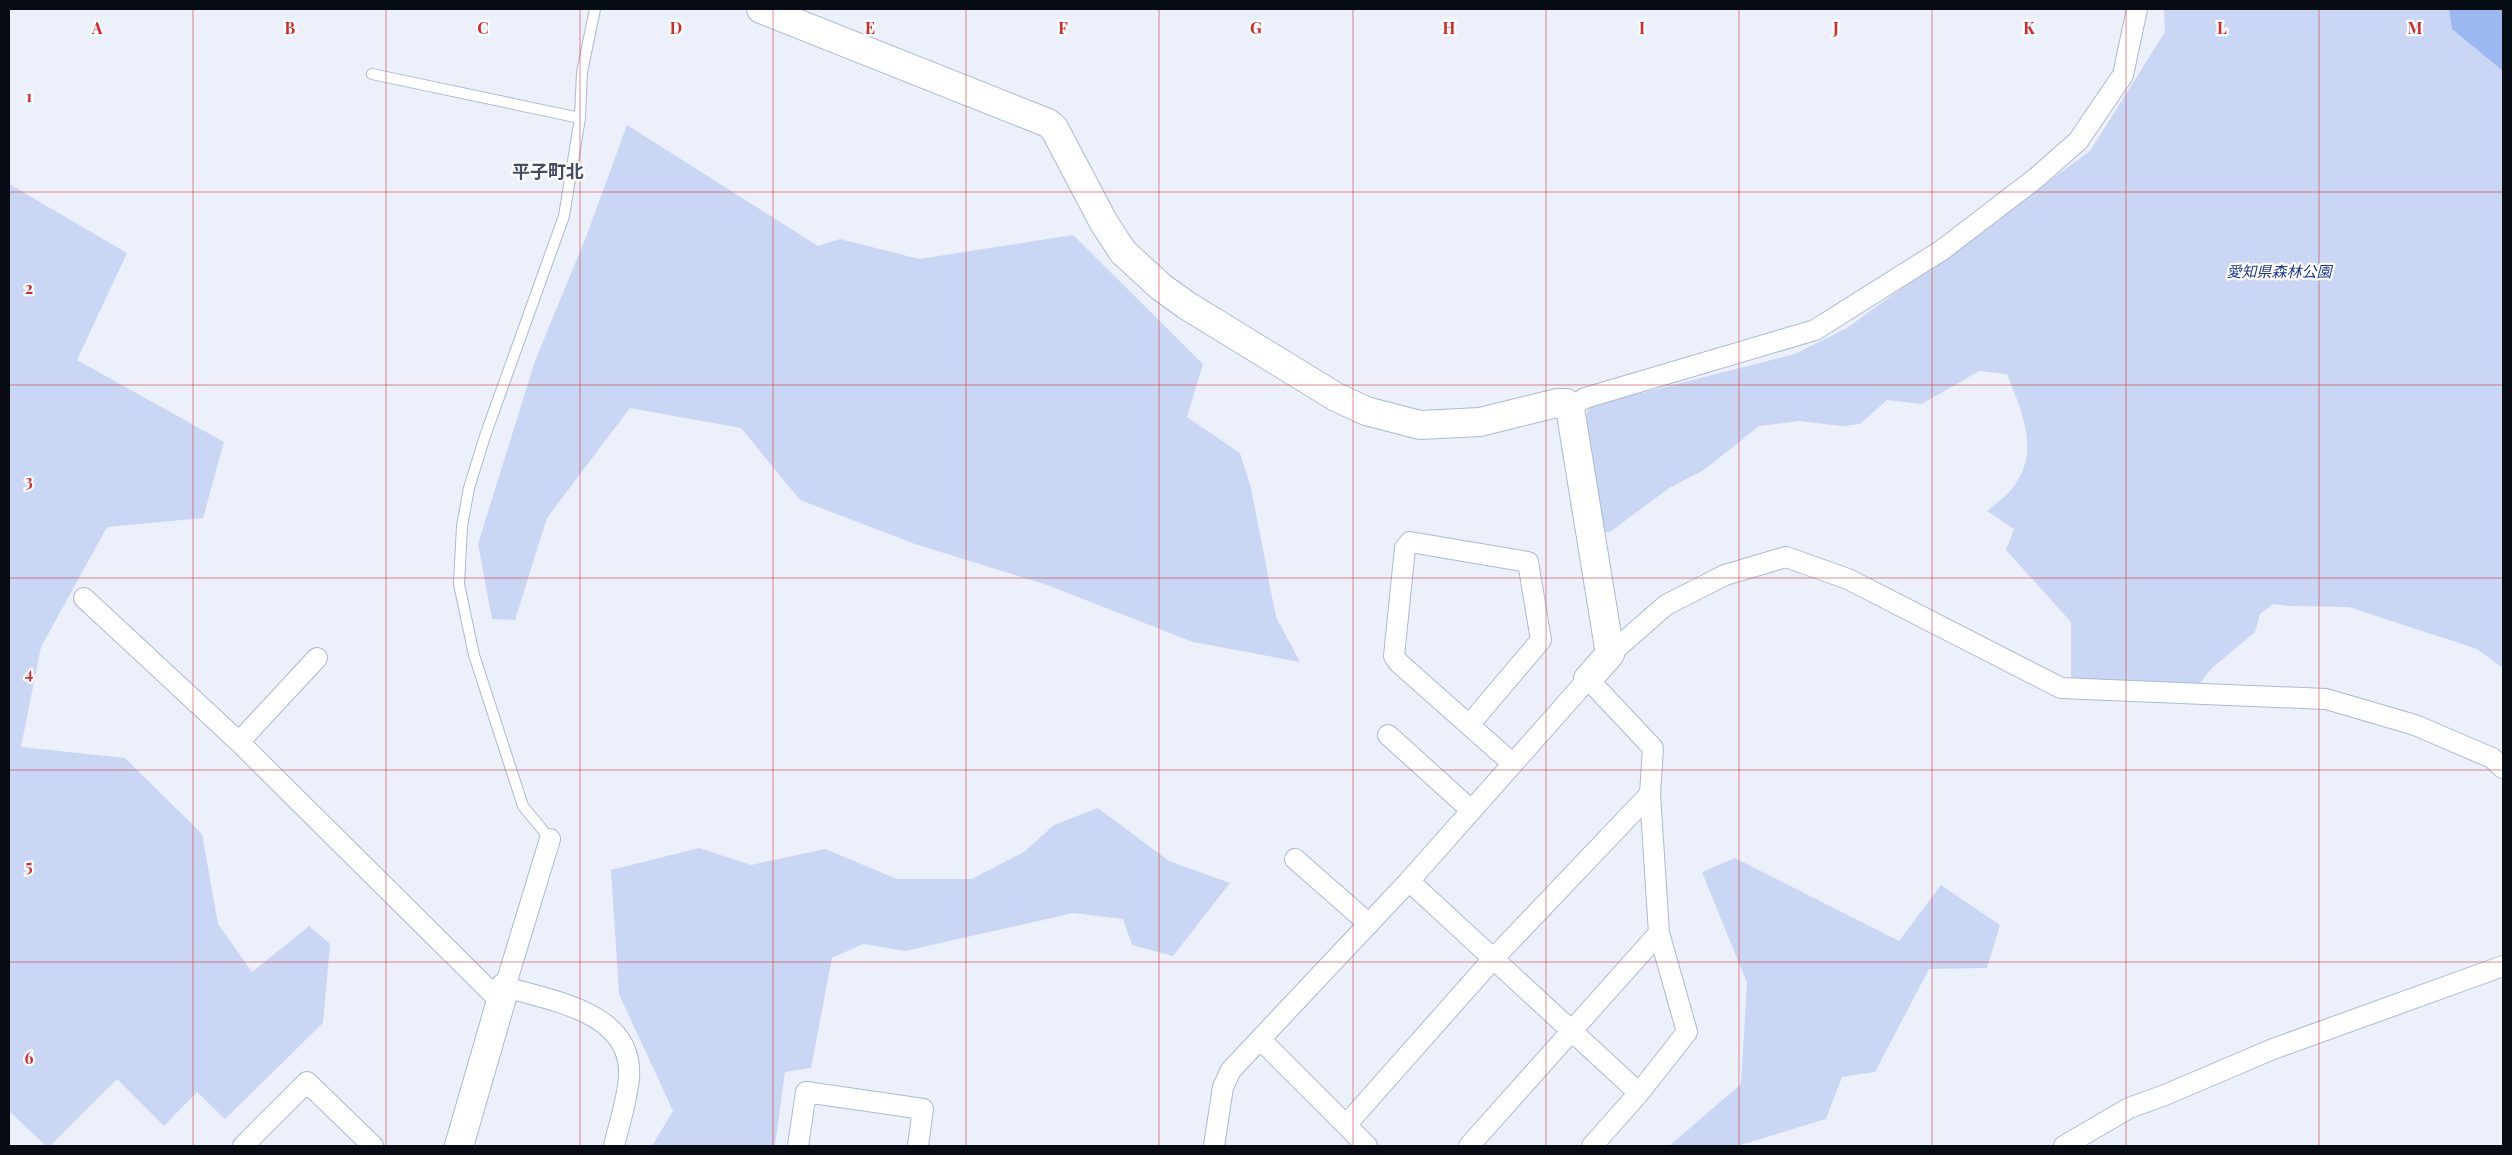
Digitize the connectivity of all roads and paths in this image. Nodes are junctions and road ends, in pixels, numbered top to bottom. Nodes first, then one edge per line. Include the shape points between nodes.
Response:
1 (595, 9) edge
2 (761, 9) edge
3 (2138, 9) edge
4 (372, 74) dead end
5 (580, 118) junction
6 (1570, 408) junction
7 (84, 598) dead end
8 (1610, 654) junction
9 (317, 658) dead end
10 (1588, 679) junction
11 (1469, 726) junction
12 (1388, 735) dead end
13 (239, 742) junction
14 (1513, 764) junction
15 (2503, 768) edge
16 (1650, 794) junction
17 (1471, 810) junction
18 (550, 840) joint
19 (1295, 859) dead end
20 (1410, 882) junction
21 (1369, 924) junction
22 (1659, 933) junction
23 (1494, 959) junction
24 (2503, 966) edge
25 (503, 994) junction
26 (1573, 1032) junction
27 (1260, 1039) junction
28 (1639, 1093) junction
29 (1346, 1125) junction
30 (243, 1146) edge
31 (373, 1146) edge
32 (459, 1146) edge
33 (614, 1146) edge
34 (798, 1146) edge
35 (918, 1146) edge
36 (1214, 1146) edge
37 (1367, 1146) edge
38 (1469, 1146) edge
39 (1592, 1146) edge
40 (2064, 1146) edge

1 - 5 lane via 582,72
2 - 6 street via 1048,123 1054,128 1104,224 1123,252 1186,305 1336,397 1366,411 1420,425 1480,422 1556,403 1566,403
3 - 6 street via 2123,75 2078,141 2036,178 1942,250 1815,330 1585,398
4 - 5 lane
5 - 18 lane via 564,216 484,436 469,488 462,526 459,584 474,655 523,806
6 - 8 street
7 - 13 street
8 - 10 street
8 - 15 street via 1666,605 1725,575 1786,557 1848,578 2061,688 2326,699 2415,725 2492,758
9 - 13 street
10 - 14 street
10 - 16 street via 1653,748
11 - 11 street via 1394,656 1405,548 1410,542 1528,562 1541,640
11 - 14 street
12 - 17 street
13 - 25 street
14 - 17 street
16 - 22 street
16 - 23 street
17 - 20 street
18 - 25 street
19 - 21 street
20 - 21 street
20 - 23 street
21 - 27 street
22 - 26 street
22 - 28 street via 1686,1032
23 - 26 street
23 - 29 street
24 - 40 street via 2273,1050 2129,1108
25 - 32 street
25 - 33 street via 582,1010 601,1019 624,1046 629,1077
26 - 28 street
26 - 38 street
27 - 29 street
27 - 36 street via 1231,1070 1223,1087
28 - 39 street
29 - 37 street
30 - 31 street via 307,1082
34 - 35 street via 806,1092 923,1109

